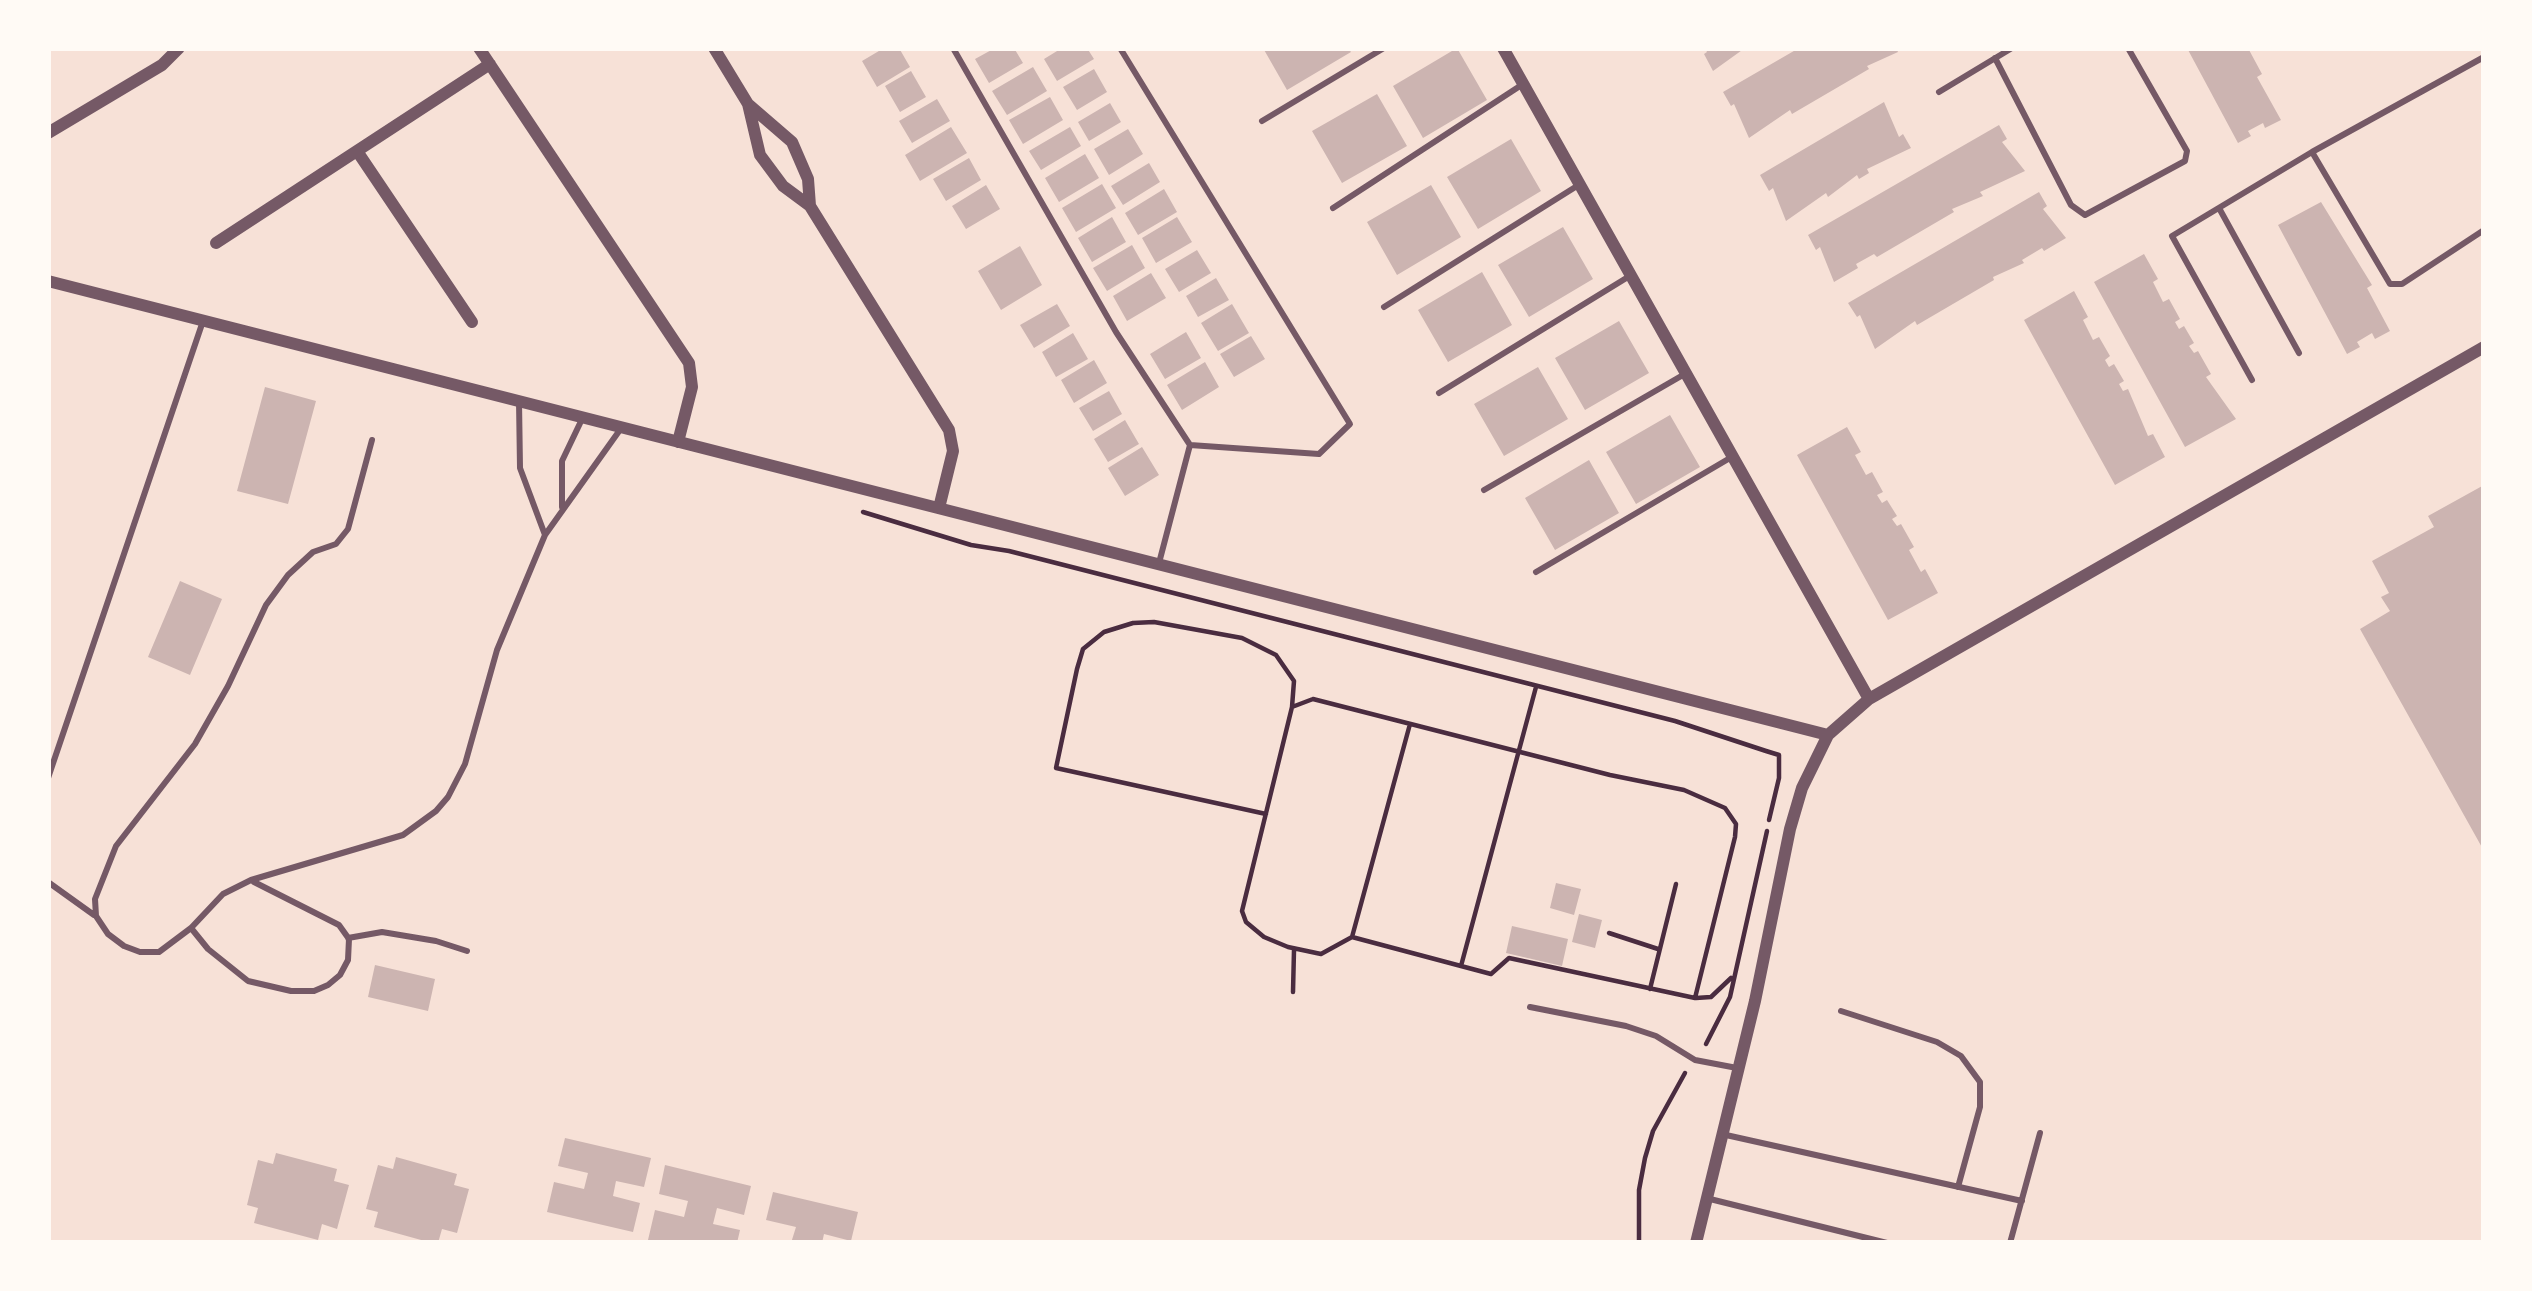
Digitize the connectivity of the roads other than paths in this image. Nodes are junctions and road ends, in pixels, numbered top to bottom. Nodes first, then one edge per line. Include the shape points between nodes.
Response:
1 (179, 48) edge
2 (478, 48) edge
3 (714, 48) edge
4 (953, 48) edge
5 (1120, 48) edge
6 (1384, 48) edge
7 (1503, 48) edge
8 (2012, 48) edge
9 (2128, 48) edge
10 (1995, 58) junction
11 (2483, 61) edge
12 (490, 64) junction
13 (1523, 84) junction
14 (1939, 92) dead end
15 (748, 104) junction
16 (1262, 121) dead end
17 (48, 133) edge
18 (357, 152) junction
19 (2312, 152) junction
20 (1580, 184) junction
21 (810, 206) junction
22 (1334, 208) dead end
23 (2219, 208) junction
24 (2484, 230) edge
25 (216, 243) dead end
26 (1631, 275) junction
27 (48, 281) edge
28 (1384, 307) dead end
29 (203, 321) junction
30 (472, 322) dead end
31 (2484, 347) edge
32 (2300, 353) dead end
33 (1686, 373) junction
34 (2252, 380) dead end
35 (1439, 393) dead end
36 (519, 401) junction
37 (583, 417) junction
38 (622, 428) junction
39 (372, 440) dead end
40 (678, 442) junction
41 (1190, 446) junction
42 (1733, 456) junction
43 (1484, 490) dead end
44 (939, 508) junction
45 (562, 511) junction
46 (545, 535) junction
47 (1159, 564) junction
48 (1536, 572) dead end
49 (1869, 699) junction
50 (1828, 735) junction
51 (48, 778) edge
52 (251, 880) junction
53 (48, 882) edge
54 (96, 916) junction
55 (190, 928) junction
56 (348, 938) junction
57 (466, 951) dead end
58 (1530, 1007) dead end
59 (1841, 1011) dead end
60 (1739, 1068) junction
61 (2040, 1133) dead end
62 (1723, 1134) junction
63 (1958, 1186) junction
64 (1707, 1198) junction
65 (2021, 1202) junction
66 (1696, 1243) edge
67 (1887, 1243) edge
68 (2010, 1243) edge

1 - 17 street
2 - 12 street
3 - 15 street
4 - 41 lane
5 - 41 lane via 1350,424 1319,454
6 - 16 lane
7 - 13 street
8 - 10 lane
9 - 10 lane via 2185,160 2085,215 2071,205
10 - 14 lane
11 - 19 lane
12 - 18 street
12 - 40 street via 689,363 692,387
13 - 20 street
13 - 22 lane
15 - 21 street via 760,155
15 - 21 street via 792,142
18 - 25 street
18 - 30 street
19 - 23 lane
19 - 24 lane via 2390,284
20 - 26 street
20 - 28 lane
21 - 44 street via 953,439
23 - 32 lane
23 - 34 lane via 2172,236
26 - 33 street
26 - 35 lane
27 - 29 street
29 - 36 street
29 - 51 lane
31 - 49 street
33 - 42 street
33 - 43 lane
36 - 37 street
36 - 46 lane via 520,468
37 - 38 street
37 - 45 lane via 562,461
38 - 40 street
38 - 45 lane
39 - 54 lane via 348,529 287,575 266,605 195,744 116,846
40 - 44 street
41 - 47 lane
42 - 48 lane
42 - 49 street
44 - 47 street
45 - 46 lane
46 - 52 lane via 448,797 403,835
47 - 50 street
49 - 50 street
50 - 60 street via 1790,829
52 - 55 lane
52 - 56 lane via 339,925
53 - 54 lane
54 - 55 lane via 108,934 140,952 159,952
55 - 56 lane via 248,981 291,991 314,992 340,976
56 - 57 lane via 382,932
58 - 60 lane via 1641,1031 1695,1060
59 - 63 lane via 1937,1042 1980,1082 1981,1107
60 - 62 street
61 - 65 lane
62 - 63 lane
62 - 64 street
63 - 65 lane
64 - 66 street
64 - 67 lane
65 - 68 lane

